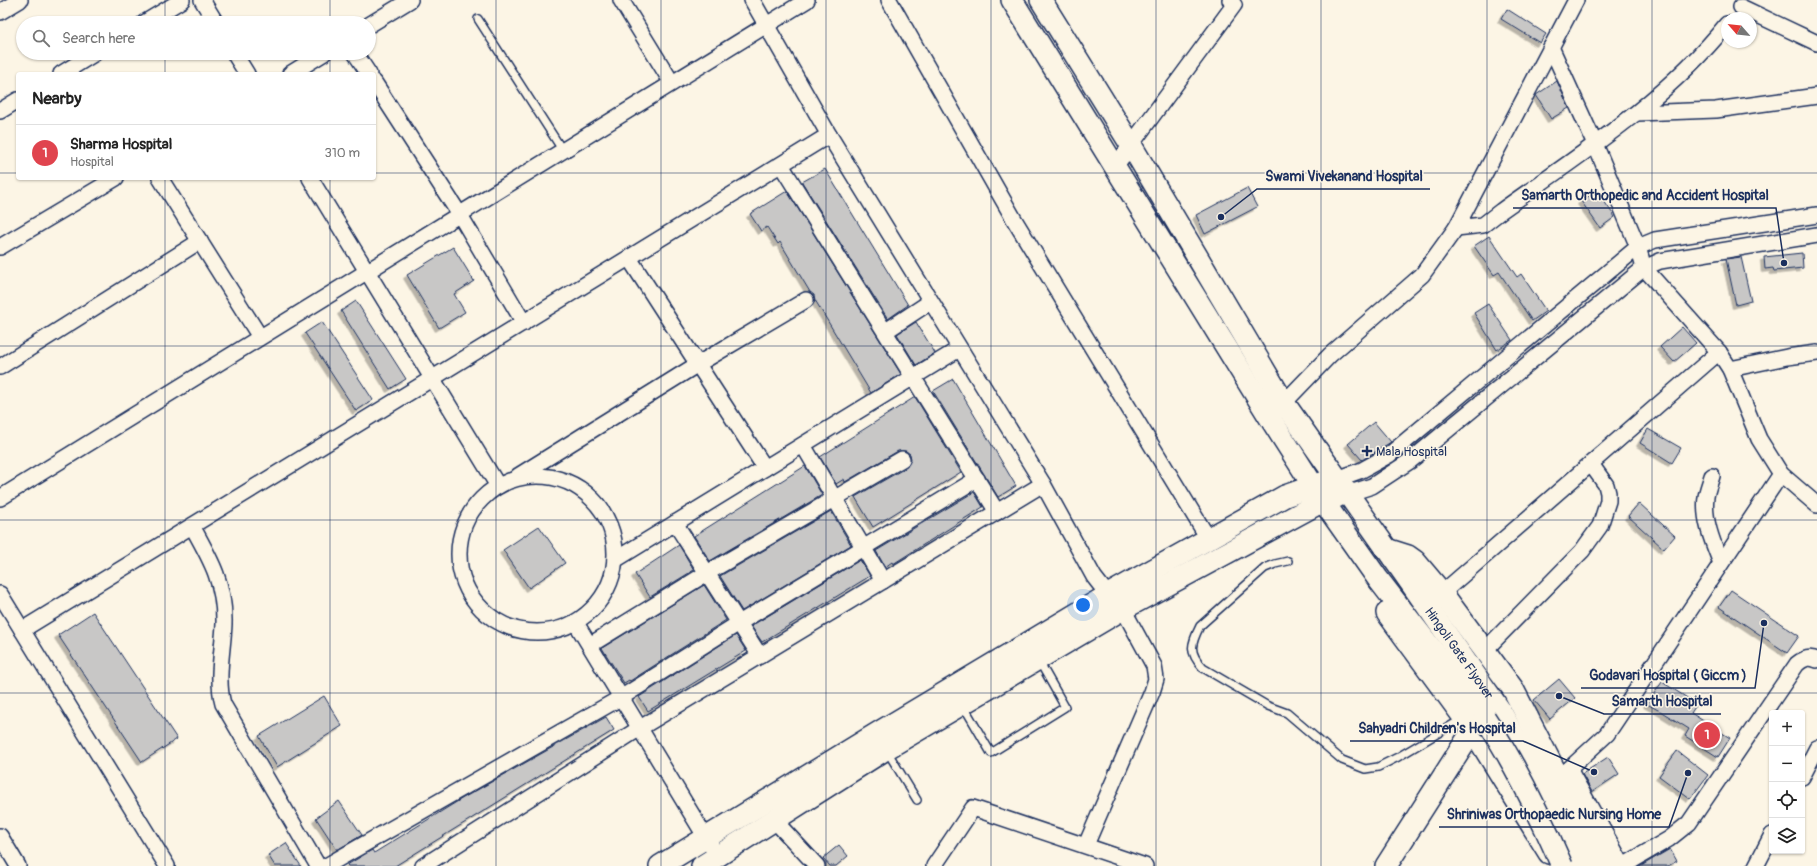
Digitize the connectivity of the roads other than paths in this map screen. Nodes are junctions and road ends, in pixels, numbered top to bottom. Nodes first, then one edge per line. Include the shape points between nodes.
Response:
1 (20, 0) edge
2 (182, 0) edge
3 (202, 0) edge
4 (410, 0) edge
5 (621, 0) edge
6 (752, 0) edge
7 (807, 0) edge
8 (889, 0) edge
9 (1012, 0) edge
10 (1041, 0) edge
11 (1576, 0) edge
12 (1234, 2) edge
13 (1739, 8) edge
14 (0, 12) edge
15 (156, 16) edge
16 (212, 16) edge
17 (478, 19) dead end
18 (376, 21) edge
19 (767, 24) junction
20 (1721, 32) edge
21 (1817, 43) edge
22 (1551, 47) junction
23 (83, 60) edge
24 (238, 60) edge
25 (313, 60) edge
26 (360, 60) edge
27 (63, 72) edge
28 (246, 72) edge
29 (293, 72) edge
30 (368, 72) edge
31 (672, 83) junction
32 (376, 85) edge
33 (1817, 96) edge
34 (16, 101) edge
35 (0, 111) edge
36 (1637, 113) junction
37 (829, 135) junction
38 (1595, 144) junction
39 (1131, 146) junction
40 (563, 151) junction
41 (781, 165) junction
42 (1114, 168) junction
43 (113, 180) edge
44 (161, 180) edge
45 (311, 180) edge
46 (460, 215) junction
47 (1817, 215) edge
48 (1456, 228) junction
49 (1817, 235) edge
50 (200, 241) junction
51 (0, 247) edge
52 (1638, 247) junction
53 (629, 258) junction
54 (1644, 268) junction
55 (367, 272) junction
56 (806, 300) dead end
57 (930, 302) junction
58 (524, 323) junction
59 (886, 331) junction
60 (260, 337) junction
61 (959, 349) junction
62 (1719, 352) junction
63 (1817, 353) edge
64 (698, 364) junction
65 (0, 367) edge
66 (1730, 369) junction
67 (914, 376) junction
68 (432, 379) junction
69 (1284, 403) junction
70 (1270, 418) junction
71 (803, 445) junction
72 (902, 458) dead end
73 (1591, 464) junction
74 (765, 468) junction
75 (1781, 474) junction
76 (1712, 476) dead end
77 (515, 479) junction
78 (977, 479) junction
79 (1043, 484) junction
80 (498, 486) junction
81 (1342, 487) junction
82 (1318, 494) junction
83 (0, 498) edge
84 (834, 498) junction
85 (1817, 505) edge
86 (997, 512) junction
87 (675, 522) junction
88 (192, 526) junction
89 (1208, 538) junction
90 (864, 548) junction
91 (1386, 549) junction
92 (615, 560) junction
93 (1288, 561) dead end
94 (1721, 563) junction
95 (1368, 564) junction
96 (707, 573) junction
97 (883, 581) junction
98 (1442, 593) junction
99 (0, 594) edge
100 (1108, 595) junction
101 (1123, 609) junction
102 (576, 623) junction
103 (739, 623) junction
104 (22, 630) junction
105 (590, 645) junction
106 (1485, 650) junction
107 (760, 656) junction
108 (1038, 659) junction
109 (1817, 660) edge
110 (622, 697) junction
111 (963, 704) junction
112 (1480, 719) junction
113 (640, 728) junction
114 (881, 741) junction
115 (1817, 748) edge
116 (1805, 771) edge
117 (1564, 773) junction
118 (917, 800) dead end
119 (774, 820) junction
120 (0, 836) edge
121 (706, 838) junction
122 (1769, 841) edge
123 (1086, 845) junction
124 (709, 862) edge
125 (1597, 865) edge
126 (18, 866) edge
127 (166, 866) edge
128 (318, 866) edge
129 (326, 866) edge
130 (423, 866) edge
131 (660, 866) edge
132 (817, 866) edge
133 (934, 866) edge
134 (1145, 866) edge
135 (1386, 866) edge
136 (1562, 866) edge
137 (1567, 866) edge
138 (1623, 866) edge
139 (1756, 866) edge

1 - 14 street
2 - 15 street
3 - 16 street
4 - 18 street
5 - 31 street
6 - 19 street
7 - 19 street
8 - 89 street via 1015,221
9 - 42 main road, Hingoli Gate Flyover
10 - 39 main road, Hingoli Gate Flyover
11 - 22 street
12 - 39 street
13 - 21 street
17 - 40 lane
19 - 31 street
19 - 37 street
20 - 36 street via 1707,49
22 - 38 street
22 - 48 street
23 - 27 street
24 - 28 street
25 - 29 street
26 - 30 street
31 - 40 street
32 - 46 street
33 - 36 street via 1716,110
34 - 35 street
36 - 38 street
37 - 41 street
37 - 57 street
38 - 48 street via 1483,225
38 - 52 street
39 - 42 street
39 - 69 main road, Hingoli Gate Flyover
40 - 46 street
41 - 53 street
41 - 59 street
42 - 70 main road, Hingoli Gate Flyover
43 - 51 street
44 - 50 street
45 - 55 street
46 - 55 street
46 - 58 street
47 - 52 street via 1654,240
48 - 69 street via 1422,275 1330,355
49 - 54 street via 1660,261
50 - 60 street
50 - 65 street
52 - 54 street
52 - 81 street via 1389,455 1362,470
53 - 58 street
53 - 64 street
54 - 62 street
54 - 81 street via 1410,461 1372,486
55 - 60 street
55 - 68 street
56 - 64 street
57 - 59 street
57 - 61 street
58 - 68 street
59 - 67 street
60 - 83 street
61 - 67 street
61 - 79 street
62 - 66 street
62 - 73 street
63 - 66 street
64 - 74 street
64 - 77 street
66 - 75 street via 1759,439
67 - 71 street
67 - 78 street
68 - 80 street
68 - 88 street
69 - 70 street
69 - 81 main road, Hingoli Gate Flyover
70 - 82 main road, Hingoli Gate Flyover
71 - 74 street
71 - 84 street
72 - 84 street
73 - 98 street
73 - 106 street via 1606,485 1608,493 1600,526 1582,551
74 - 87 street
75 - 85 street
75 - 94 street
76 - 94 street via 1705,511
77 - 80 street
77 - 92 street via 544,476 564,480 581,488 598,504 612,532 616,548
78 - 86 street
78 - 90 street
79 - 86 street
79 - 100 street via 1094,577
80 - 102 street via 478,503 466,521 459,547 464,583 471,596 491,619 508,628 530,633 558,630
81 - 82 main road
81 - 91 main road, Hingoli Gate Flyover
82 - 89 main road via 1284,496
82 - 95 main road, Hingoli Gate Flyover
82 - 101 main road
84 - 90 street
84 - 96 street
86 - 97 street
87 - 92 street
87 - 96 street
88 - 104 street
88 - 128 street via 221,586 224,622 220,691 222,704
89 - 100 main road
90 - 97 street
90 - 103 street
91 - 95 main road
91 - 98 main road via 1416,561
91 - 112 main road, Hingoli Gate Flyover
92 - 102 street via 610,582 600,602
93 - 112 lane via 1265,568 1200,626 1192,649 1195,659 1203,668 1268,706 1287,713 1342,760 1365,769 1378,767
94 - 117 street via 1607,734
95 - 112 main road, Hingoli Gate Flyover
96 - 103 street
96 - 105 street
97 - 107 street
98 - 106 main road
99 - 104 street
100 - 101 street
100 - 114 main road
101 - 108 main road
101 - 123 street via 1154,666 1156,679
102 - 105 street
103 - 107 street
103 - 110 street
104 - 127 street
105 - 110 street
106 - 117 main road via 1514,689
107 - 113 street
108 - 111 main road
108 - 111 lane via 1065,707 991,753
109 - 138 street via 1804,659 1797,664 1689,823 1669,839
110 - 113 street
110 - 129 street
111 - 114 main road
112 - 125 main road, Hingoli Gate Flyover
112 - 135 main road
112 - 136 main road, Hingoli Gate Flyover, bridge via 1499,739 1540,814
112 - 137 main road via 1554,860
113 - 121 street
113 - 130 street
114 - 118 lane
114 - 119 main road
114 - 121 main road
115 - 116 street
117 - 125 main road
117 - 138 street
119 - 124 main road
119 - 132 street
120 - 126 street
121 - 124 street
121 - 131 main road
122 - 139 street
123 - 133 street via 973,808
123 - 134 street
125 - 138 street

